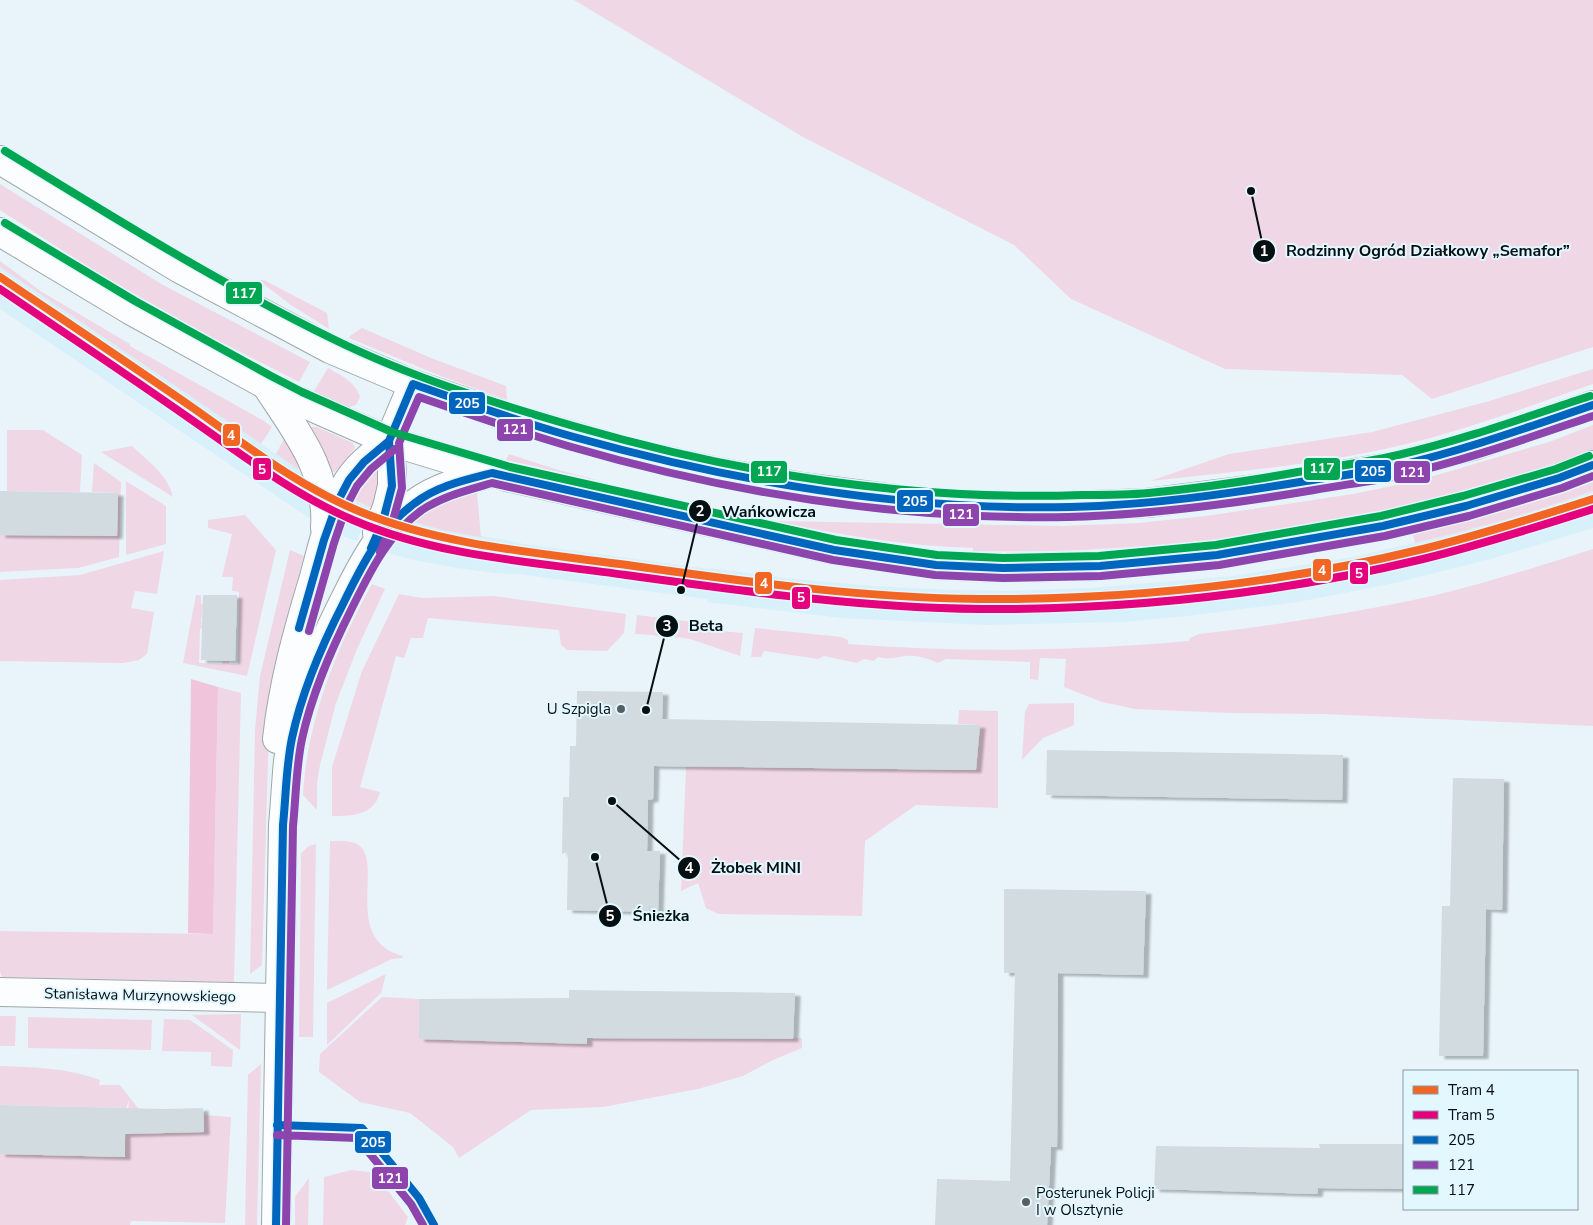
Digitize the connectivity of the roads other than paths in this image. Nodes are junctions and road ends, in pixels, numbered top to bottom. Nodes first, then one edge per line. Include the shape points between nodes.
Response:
1 (0, 160) edge
2 (0, 232) edge
3 (413, 384) junction
4 (266, 385) junction
5 (1593, 405) edge
6 (389, 441) junction
7 (1593, 465) edge
8 (492, 473) junction
9 (324, 540) junction
10 (367, 557) junction
11 (283, 825) junction
12 (0, 992) edge
13 (280, 998) junction
14 (276, 1225) edge

1 - 3 main road via 188,273 330,349
2 - 4 main road via 130,310
3 - 5 main road via 511,418 632,453 713,471 910,501 1036,507 1147,503 1265,488 1396,466 1473,446
3 - 6 main road
4 - 6 main road
4 - 9 main road via 300,436 319,474 325,517
6 - 8 main road
6 - 9 main road via 349,480
6 - 10 main road via 390,493 383,521
7 - 8 main road via 1466,506 1363,530 1216,555 1100,566 1003,568 936,565 834,550
8 - 10 main road via 446,485 416,502 387,527
9 - 11 main road via 291,657 279,718 276,747
10 - 11 main road via 319,652 306,688 288,760
11 - 13 main road
12 - 13 main road, Stanisława Murzynowskiego
13 - 14 main road

